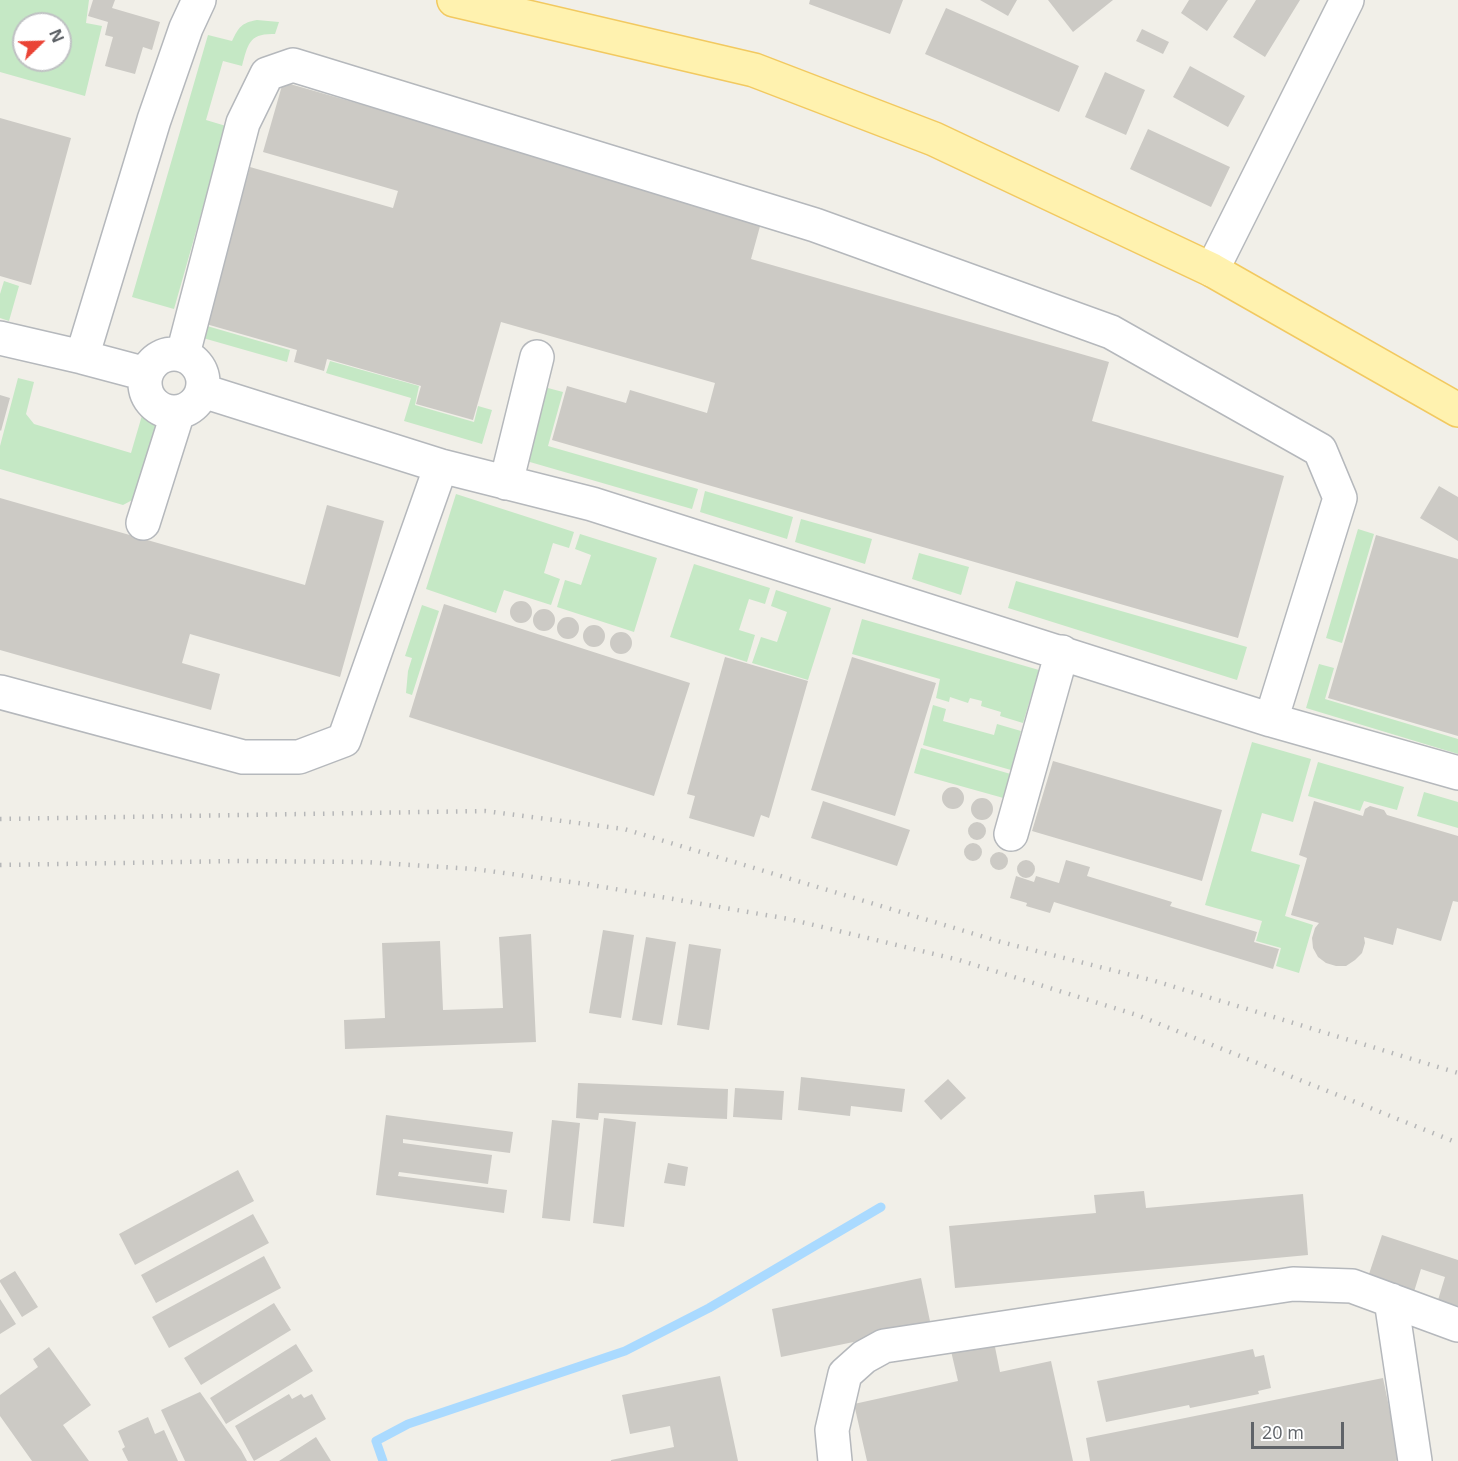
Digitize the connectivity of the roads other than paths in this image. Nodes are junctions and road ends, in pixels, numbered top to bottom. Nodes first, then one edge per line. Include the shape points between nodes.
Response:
1 (199, 0) edge
2 (1347, 0) edge
3 (475, 2) edge
4 (1212, 270) junction
5 (0, 338) edge
6 (183, 354) junction
7 (82, 357) junction
8 (537, 357) dead end
9 (146, 374) junction
10 (203, 391) junction
11 (1458, 410) edge
12 (178, 412) junction
13 (441, 466) junction
14 (506, 483) junction
15 (143, 523) dead end
16 (1062, 652) junction
17 (0, 692) edge
18 (1271, 720) junction
19 (1458, 773) edge
20 (1011, 834) dead end
21 (1391, 1300) junction
22 (1458, 1325) edge
23 (835, 1461) edge
24 (1415, 1461) edge

1 - 7 street via 154,120
2 - 4 street
3 - 4 main road via 754,69 934,139
4 - 11 main road
5 - 7 street
6 - 9 street via 160,356
6 - 10 street via 200,369
6 - 18 street via 243,123 267,74 293,65 815,225 1111,332 1320,450 1340,498
7 - 9 street
8 - 14 street
9 - 12 street via 148,397 166,412
10 - 12 street via 198,401
10 - 13 street
12 - 15 street
13 - 14 street
13 - 17 street via 344,740 299,758 243,757
14 - 16 street via 592,504
16 - 18 street
16 - 20 street
18 - 19 street
21 - 22 street
21 - 23 street via 1352,1286 1293,1284 884,1346 845,1374 832,1430
21 - 24 street

